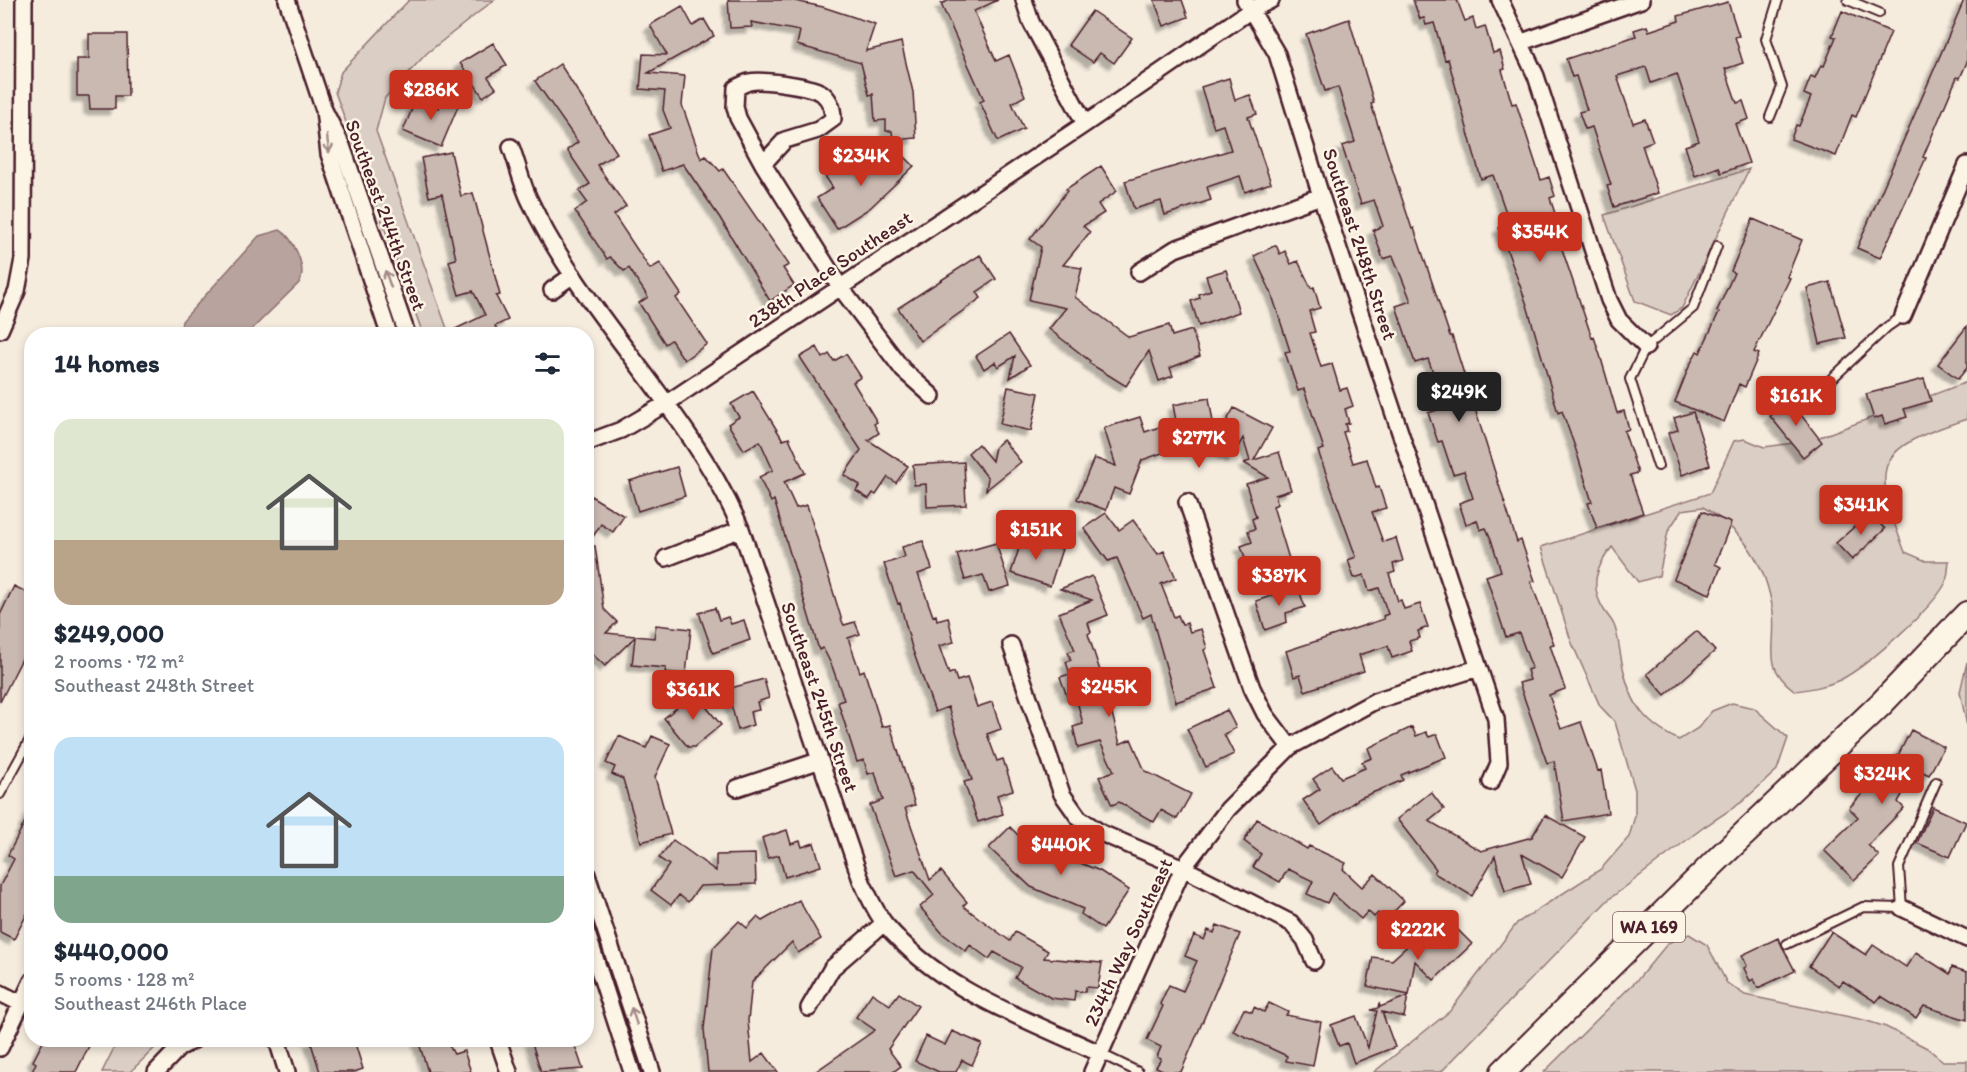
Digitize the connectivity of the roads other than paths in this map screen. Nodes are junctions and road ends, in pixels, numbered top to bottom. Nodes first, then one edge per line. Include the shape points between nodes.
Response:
1 (24, 0) edge
2 (287, 0) edge
3 (1024, 0) edge
4 (1271, 0) edge
5 (1500, 0) edge
6 (1641, 0) edge
7 (1778, 0) edge
8 (1848, 0) edge
9 (1248, 5) edge
10 (1879, 13) dead end
11 (1522, 42) junction
12 (324, 110) junction
13 (1770, 117) dead end
14 (1085, 124) junction
15 (511, 147) dead end
16 (763, 164) junction
17 (1967, 165) edge
18 (1962, 194) edge
19 (1321, 196) junction
20 (1717, 246) dead end
21 (1139, 272) dead end
22 (573, 275) junction
23 (840, 287) junction
24 (552, 290) dead end
25 (1903, 316) joint
26 (387, 327) edge
27 (405, 327) edge
28 (0, 330) edge
29 (1646, 347) junction
30 (932, 396) dead end
31 (1809, 400) dead end
32 (667, 403) junction
33 (594, 440) edge
34 (1658, 466) dead end
35 (1187, 502) dead end
36 (741, 529) junction
37 (666, 558) dead end
38 (1967, 614) edge
39 (1011, 645) dead end
40 (1478, 668) junction
41 (1290, 747) junction
42 (24, 750) edge
43 (818, 760) junction
44 (1491, 782) dead end
45 (1936, 782) dead end
46 (736, 788) dead end
47 (0, 794) edge
48 (1183, 868) junction
49 (1902, 908) junction
50 (594, 910) edge
51 (884, 923) junction
52 (1967, 939) edge
53 (1787, 944) dead end
54 (594, 955) edge
55 (1314, 961) dead end
56 (0, 993) edge
57 (24, 996) edge
58 (20, 1003) junction
59 (809, 1008) dead end
60 (181, 1047) edge
61 (278, 1047) edge
62 (500, 1047) edge
63 (0, 1048) edge
64 (1099, 1053) junction
65 (156, 1072) edge
66 (287, 1072) edge
67 (509, 1072) edge
68 (632, 1072) edge
69 (652, 1072) edge
70 (1092, 1072) edge
71 (1138, 1072) edge
72 (1503, 1072) edge

1 - 28 street via 23,259 17,291
2 - 12 street, Southeast 244th Street
3 - 14 street via 1031,22
4 - 9 street, 238th Place Southeast
5 - 11 street
6 - 11 street
7 - 13 lane via 1767,39 1782,87
8 - 10 lane
9 - 14 street, 238th Place Southeast
9 - 19 street, Southeast 248th Street via 1277,54
11 - 29 street via 1609,300 1619,320
12 -> 26 street, Southeast 244th Street via 329,154
27 -> 12 street, Southeast 244th Street via 342,146
14 - 23 street, 238th Place Southeast
15 - 22 street, Southeast 245th Street via 530,202
16 - 16 street via 738,118 736,88 761,81 823,94 833,110 833,119 818,130 785,140
16 - 23 street
17 - 18 street
18 - 25 street
19 - 21 street via 1175,249
19 - 40 street, Southeast 248th Street
20 - 29 lane via 1693,308
22 - 24 street
22 - 32 street, Southeast 245th Street
23 - 30 street via 903,370
23 - 32 street, 238th Place Southeast
25 - 31 lane
29 - 34 lane via 1630,379
32 - 33 street, 238th Place Southeast via 621,430
32 - 36 street, Southeast 245th Street via 727,497
35 - 41 street via 1252,688 1265,714
36 - 37 street
36 - 43 street, Southeast 245th Street
38 - 72 main road, WA 169 via 1881,704
39 - 48 street via 1069,806 1101,833
40 - 41 street, 234th Way Southeast via 1375,701
40 - 44 street, Southeast 248th Street via 1496,719 1499,744 1499,763
41 - 48 street, 234th Way Southeast via 1228,809
42 - 47 lane
43 - 46 street
43 - 51 street, Southeast 245th Street via 861,880
45 - 49 lane via 1899,867
48 - 55 street via 1291,923 1305,940
48 - 64 street, 234th Way Southeast
49 - 52 street
49 - 53 lane via 1863,907
69 -> 50 street
51 - 59 street via 832,968
51 - 64 street, Southeast 245th Street via 925,965 956,986
54 - 68 street
56 - 58 street
57 - 58 street
58 - 63 street
60 - 65 street
61 - 66 street
62 - 67 street
64 - 70 street, 234th Way Southeast
64 - 71 lane

